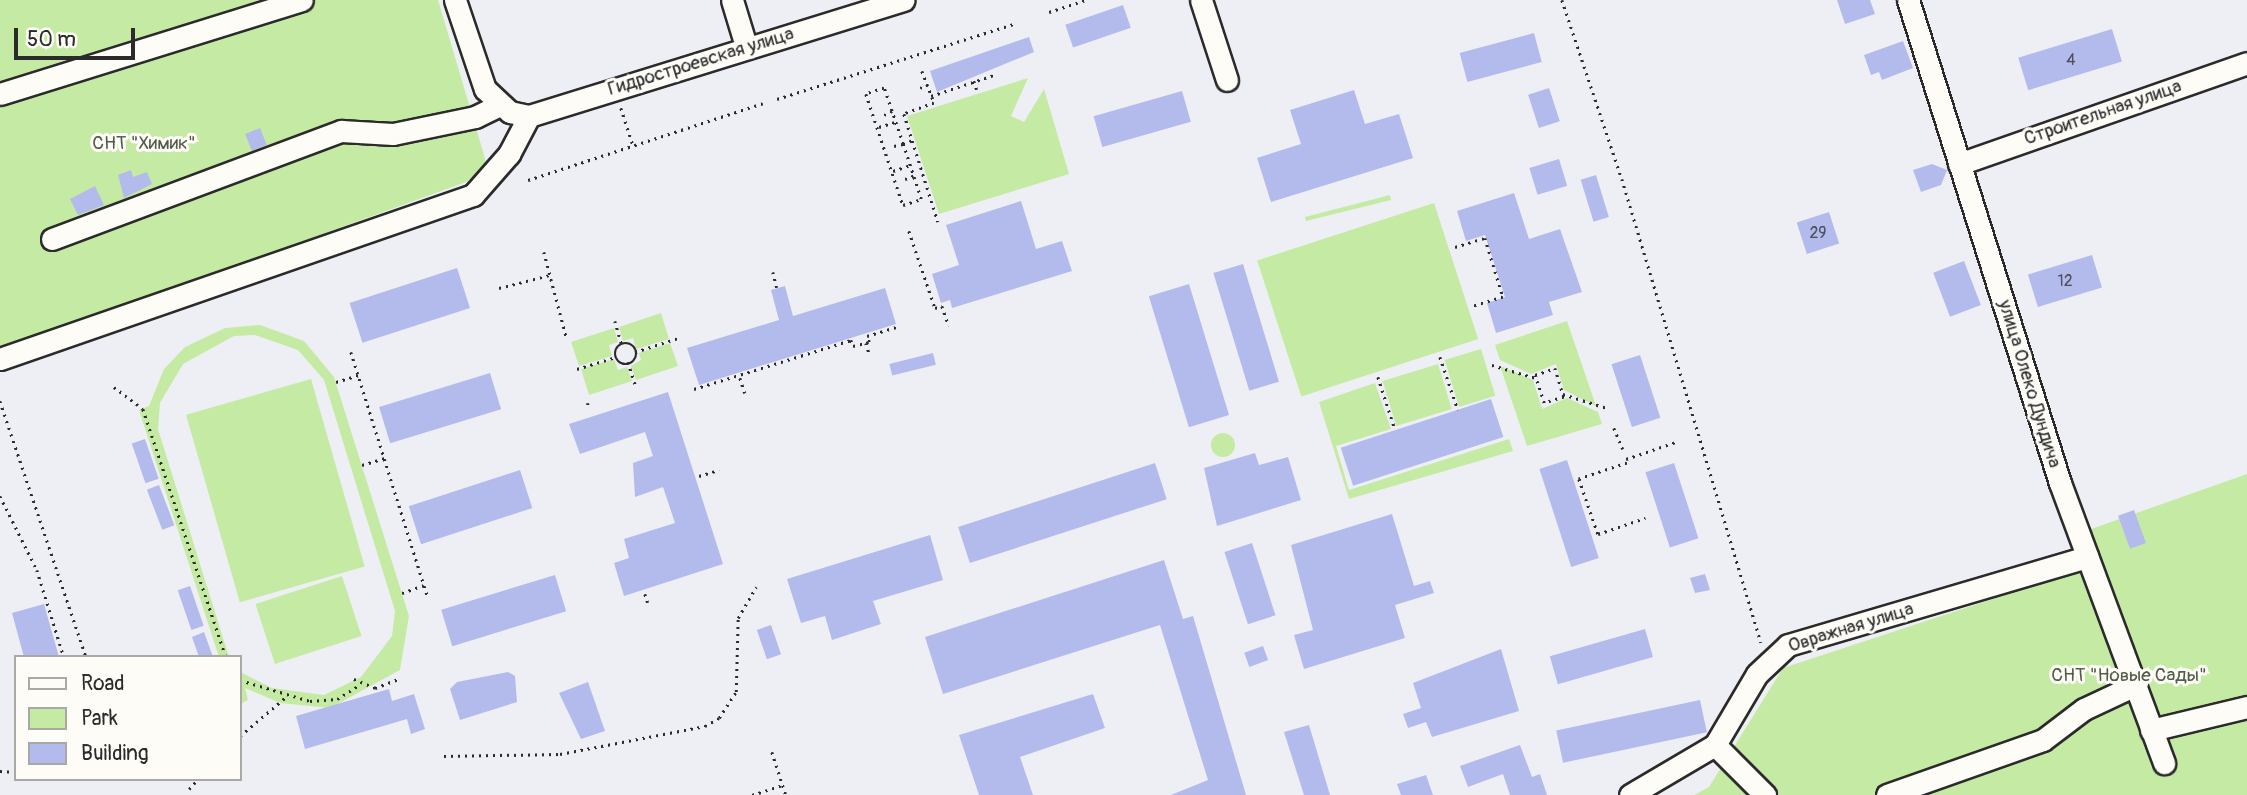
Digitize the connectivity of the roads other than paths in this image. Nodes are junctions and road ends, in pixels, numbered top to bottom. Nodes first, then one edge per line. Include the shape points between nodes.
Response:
1 (302, 0) edge
2 (455, 0) edge
3 (732, 0) edge
4 (903, 0) edge
5 (1200, 0) edge
6 (1908, 0) edge
7 (746, 46) junction
8 (2247, 63) edge
9 (1227, 80) dead end
10 (0, 94) edge
11 (500, 105) junction
12 (529, 116) junction
13 (1959, 163) junction
14 (52, 239) dead end
15 (0, 359) edge
16 (2087, 557) junction
17 (2135, 685) junction
18 (2247, 706) edge
19 (2151, 730) junction
20 (1715, 745) junction
21 (2164, 764) dead end
22 (1630, 795) edge
23 (1765, 795) edge
24 (1887, 795) edge

1 - 10 street
2 - 11 street via 485,89
3 - 7 street
4 - 7 street, Гидростроевская улица
5 - 9 street
6 - 13 street, улица Олеко Дундича
7 - 12 street, Гидростроевская улица
8 - 13 street, Строительная улица
11 - 12 street
11 - 14 street via 475,117 393,134 341,131
12 - 15 street via 509,153 472,195
13 - 16 street, улица Олеко Дундича
16 - 17 street, улица Олеко Дундича
16 - 20 street, Овражная улица via 1788,645 1768,660
17 - 19 street, улица Олеко Дундича
17 - 24 street via 2084,709 2043,740 1912,781
18 - 19 street
19 - 21 street, улица Олеко Дундича
20 - 22 street, Овражная улица
20 - 23 street

